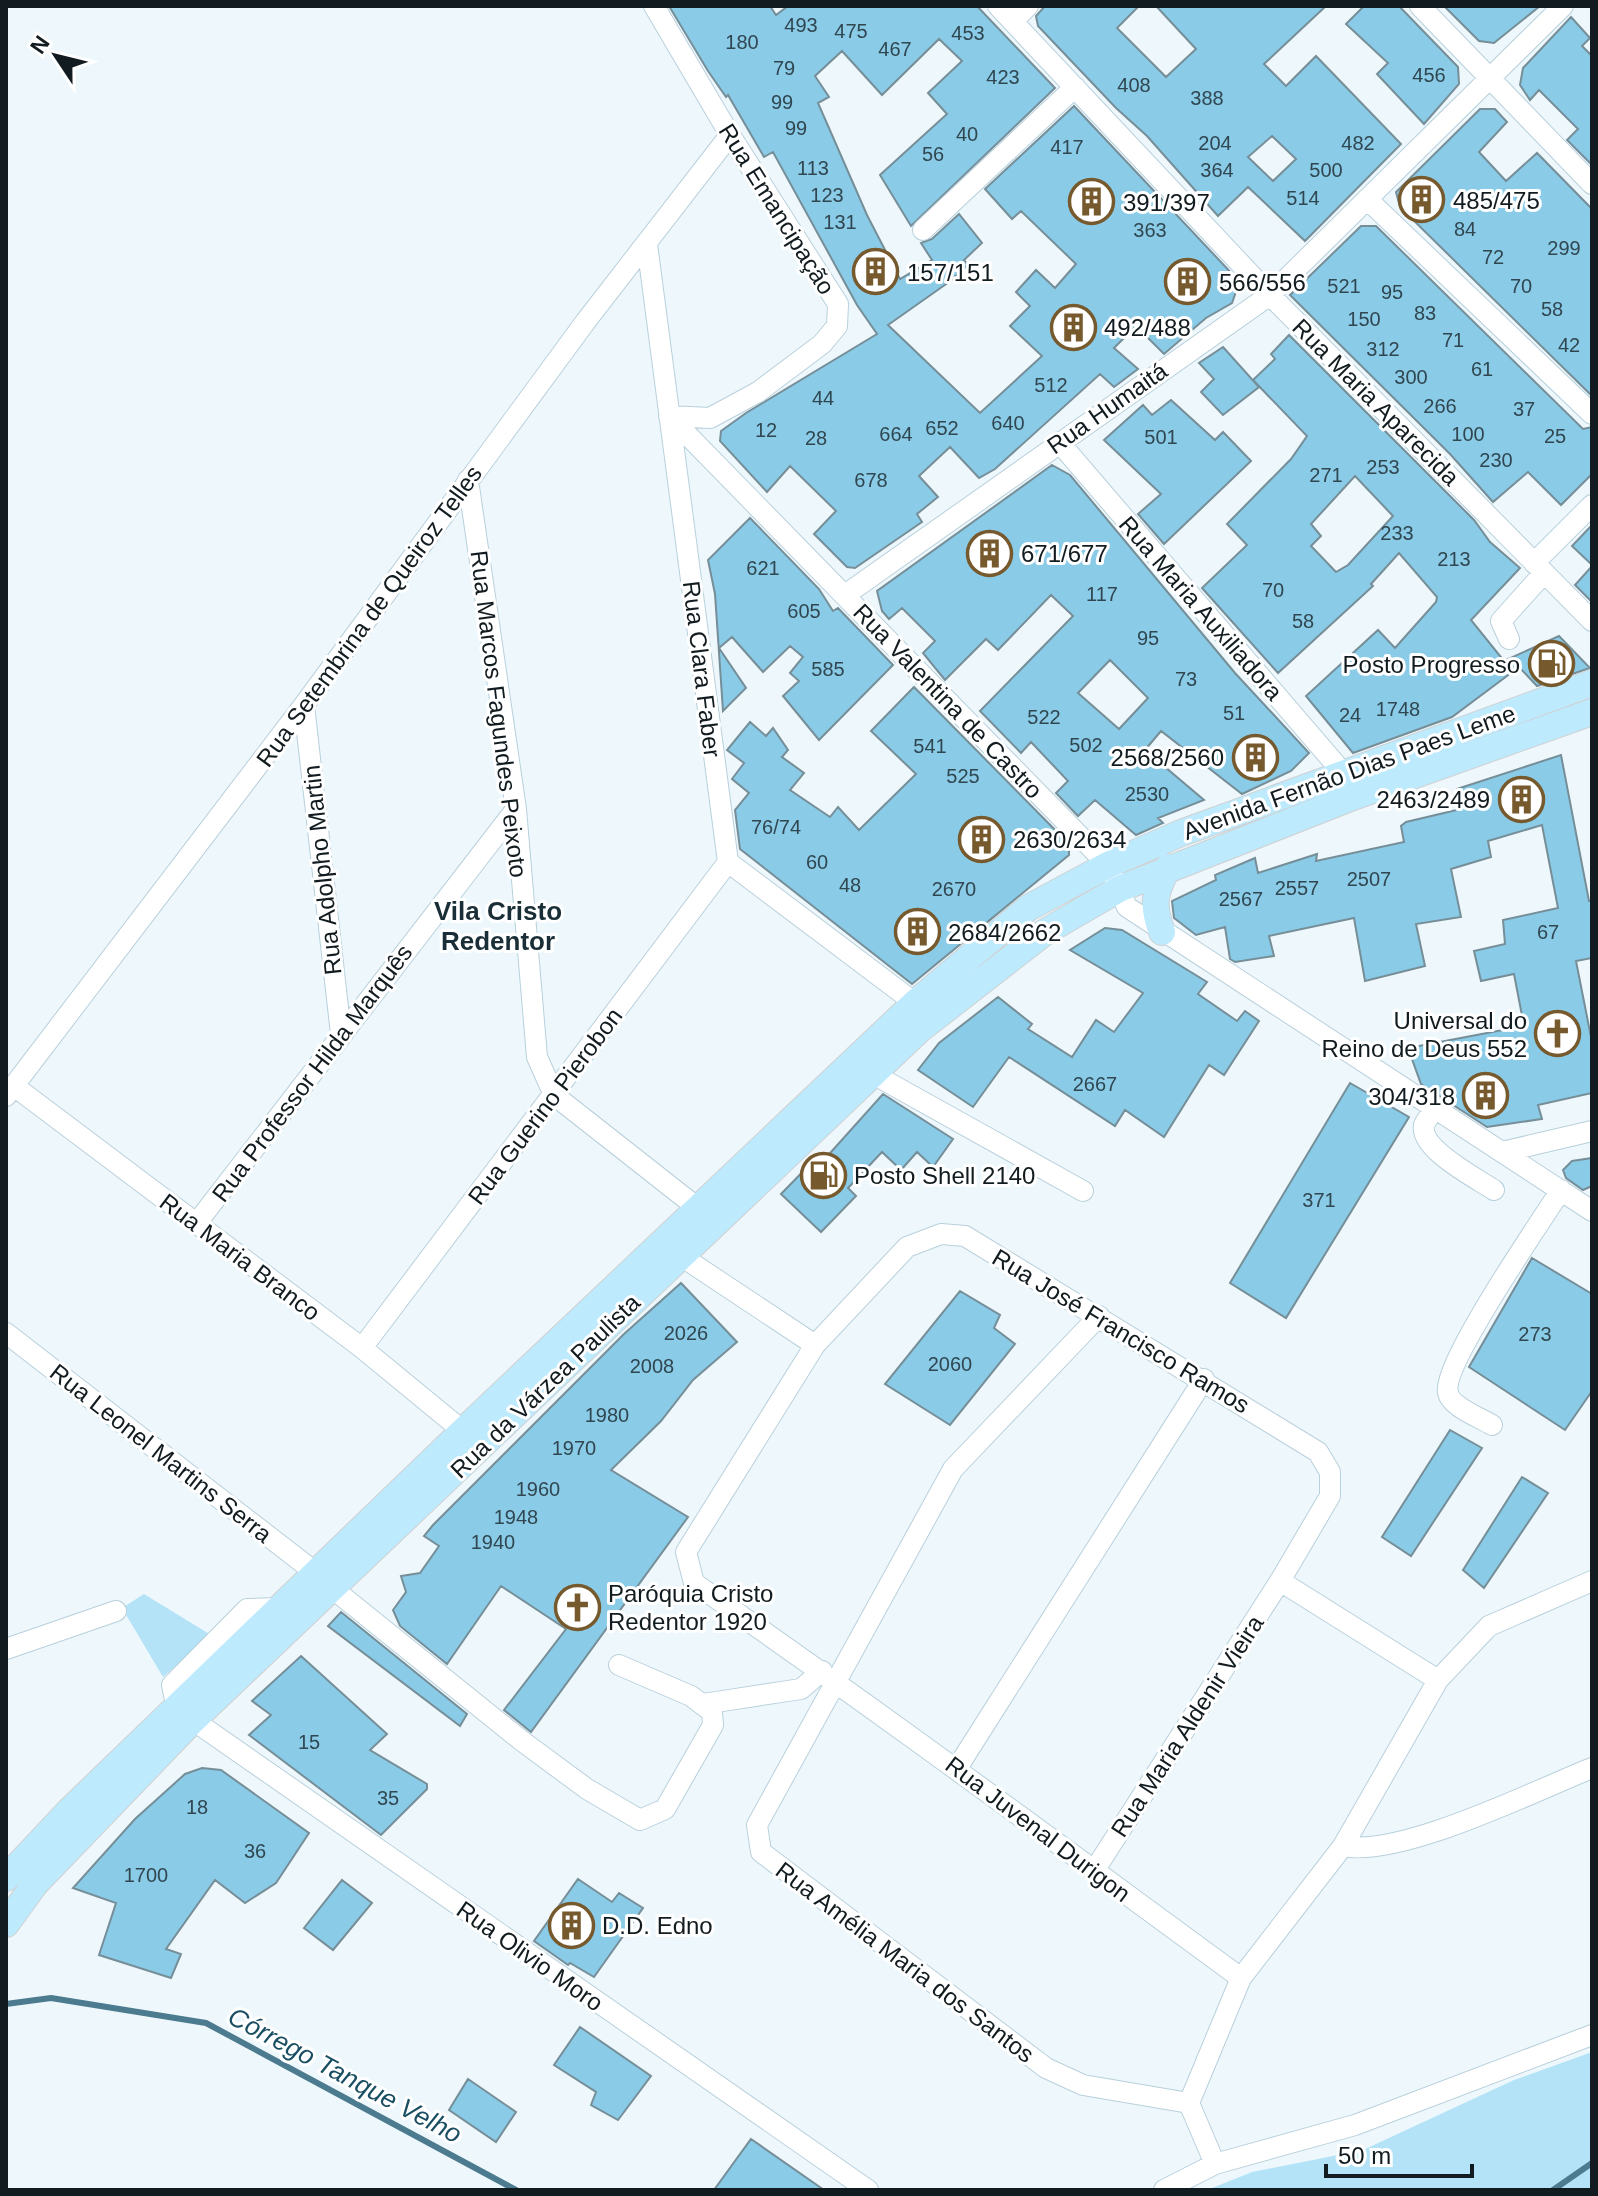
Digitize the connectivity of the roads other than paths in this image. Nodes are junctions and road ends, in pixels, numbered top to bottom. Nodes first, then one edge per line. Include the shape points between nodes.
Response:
1 (654, 6) edge
2 (998, 6) edge
3 (1028, 6) edge
4 (1420, 6) edge
5 (1559, 7) edge
6 (1013, 21) junction
7 (1490, 78) junction
8 (1075, 87) junction
9 (730, 135) junction
10 (1592, 184) edge
11 (1367, 199) junction
12 (923, 230) dead end
13 (647, 244) junction
14 (1270, 295) junction
15 (1592, 414) edge
16 (669, 416) junction
17 (1059, 442) junction
18 (468, 480) junction
19 (1592, 505) edge
20 (1539, 568) junction
21 (845, 595) junction
22 (1592, 621) edge
23 (1509, 639) dead end
24 (1592, 683) edge
25 (304, 705) junction
26 (1592, 712) edge
27 (1344, 774) junction
28 (516, 809) junction
29 (728, 862) junction
30 (1168, 867) junction
31 (1113, 877) junction
32 (1162, 932) junction
33 (915, 1003) junction
34 (341, 1034) junction
35 (873, 1074) junction
36 (10, 1091) edge
37 (554, 1095) junction
38 (1435, 1108) junction
39 (1592, 1131) edge
40 (1502, 1152) junction
41 (1494, 1190) dead end
42 (1561, 1190) junction
43 (1083, 1191) dead end
44 (699, 1209) junction
45 (1592, 1211) edge
46 (196, 1224) junction
47 (681, 1256) junction
48 (1099, 1316) junction
49 (6, 1333) edge
50 (815, 1345) junction
51 (362, 1348) junction
52 (1204, 1379) junction
53 (1492, 1425) dead end
54 (463, 1431) junction
55 (324, 1581) junction
56 (1280, 1581) junction
57 (1592, 1581) edge
58 (116, 1611) dead end
59 (6, 1649) edge
60 (619, 1665) dead end
61 (828, 1675) junction
62 (1438, 1680) junction
63 (703, 1704) junction
64 (184, 1715) junction
65 (957, 1768) junction
66 (1592, 1768) edge
67 (1343, 1846) junction
68 (1094, 1871) junction
69 (6, 1878) edge
70 (6, 1924) edge
71 (1241, 1978) junction
72 (1592, 2035) edge
73 (1189, 2103) junction
74 (1215, 2164) junction
75 (868, 2190) edge
76 (1164, 2190) edge

1 - 9 street, Rua Emancipação
2 - 6 street, Rua Maria Aparecida
3 - 6 street
4 - 7 street
5 - 7 street, Rua Humaitá
6 - 8 street, Rua Maria Aparecida
7 - 10 street
7 - 11 street, Rua Humaitá
8 - 12 street
8 - 14 street, Rua Maria Aparecida
9 - 13 street, Rua Setembrina de Queiroz Telles
9 - 16 street, Rua Emancipação via 838,304 837,326 822,344 746,399 710,418
11 - 14 street, Rua Humaitá
11 - 15 street
13 - 16 street, Rua Clara Faber
13 - 18 street, Rua Setembrina de Queiroz Telles
14 - 17 street, Rua Humaitá
14 - 20 street, Rua Maria Aparecida
16 - 21 street, Rua Valentina de Castro
16 - 29 street, Rua Clara Faber
17 - 21 street, Rua Humaitá
17 - 27 street, Rua Maria Auxiliadora
18 - 25 street, Rua Setembrina de Queiroz Telles
18 - 28 street, Rua Marcos Fagundes Peixoto
19 - 20 street
20 - 22 street, Rua Maria Aparecida
20 - 23 street via 1501,621
21 - 31 street, Rua Valentina de Castro
24 - 27 main road, Avenida Fernão Dias Paes Leme
25 - 34 street, Rua Adolpho Martin
25 - 36 street, Rua Setembrina de Queiroz Telles
26 - 30 main road, Avenida Fernão Dias Paes Leme
27 - 31 main road, Avenida Fernão Dias Paes Leme via 1181,833
28 - 34 street, Rua Professor Hilda Marquês
28 - 37 street, Rua Marcos Fagundes Peixoto via 537,1057
29 - 33 street
29 - 37 street, Rua Guerino Pierobon
30 - 31 main road, Avenida Fernão Dias Paes Leme
30 - 32 main road via 1153,899
31 - 32 street, Rua Valentina de Castro via 1127,907
31 - 33 main road, Rua da Várzea Paulista via 1028,908
31 - 35 main road, Rua da Várzea Paulista via 976,983
32 - 38 street, Rua Valentina de Castro
33 - 44 main road, Rua da Várzea Paulista
34 - 46 street, Rua Professor Hilda Marquês
35 - 43 street
35 - 47 main road, Rua da Várzea Paulista
36 - 46 street, Rua Maria Branco
37 - 44 street, Rua Marcos Fagundes Peixoto
37 - 51 street, Rua Guerino Pierobon
38 - 40 street, Rua Valentina de Castro
38 - 41 street via 1424,1125 1426,1140
39 - 40 street
40 - 42 street, Rua Valentina de Castro
42 - 45 street, Rua Valentina de Castro
42 - 53 street via 1487,1305 1449,1376 1451,1401
44 - 54 main road, Rua da Várzea Paulista
46 - 51 street, Rua Maria Branco
47 - 50 street
47 - 55 main road, Rua da Várzea Paulista
48 - 50 street, Rua José Francisco Ramos via 965,1236 941,1234 907,1247
48 - 52 street, Rua José Francisco Ramos
48 - 61 street, Rua Amélia Maria dos Santos via 953,1469
49 - 55 street, Rua Leonel Martins Serra
50 - 61 street, Rua José Francisco Ramos via 686,1552 694,1583
51 - 54 street, Rua Maria Branco
52 - 56 street, Rua José Francisco Ramos via 1318,1452 1330,1472 1330,1496
52 - 65 street
54 - 55 main road, Rua da Várzea Paulista
55 - 63 street, Rua Leonel Martins Serra via 522,1741 640,1820 665,1809 691,1768 713,1725 712,1712
55 - 64 main road, Rua da Várzea Paulista
55 - 64 main road, Rua da Várzea Paulista via 281,1608
56 - 62 street
56 - 68 street, Rua Maria Aldenir Vieira
57 - 62 street via 1489,1626
58 - 59 street
60 - 63 street
61 - 63 street via 801,1689
61 - 65 street, Rua Juvenal Durigon
61 - 73 street, Rua Amélia Maria dos Santos via 757,1825 761,1852 1046,2068 1083,2085
62 - 67 street
64 - 69 main road, Rua da Várzea Paulista via 69,1811
64 - 70 main road, Rua da Várzea Paulista
64 - 75 street, Rua Olivio Moro
65 - 68 street, Rua Juvenal Durigon
66 - 67 street via 1407,1842 1363,1850
67 - 71 street
68 - 71 street, Rua Juvenal Durigon
71 - 73 street
72 - 74 street via 1355,2125
73 - 74 street
74 - 76 street

